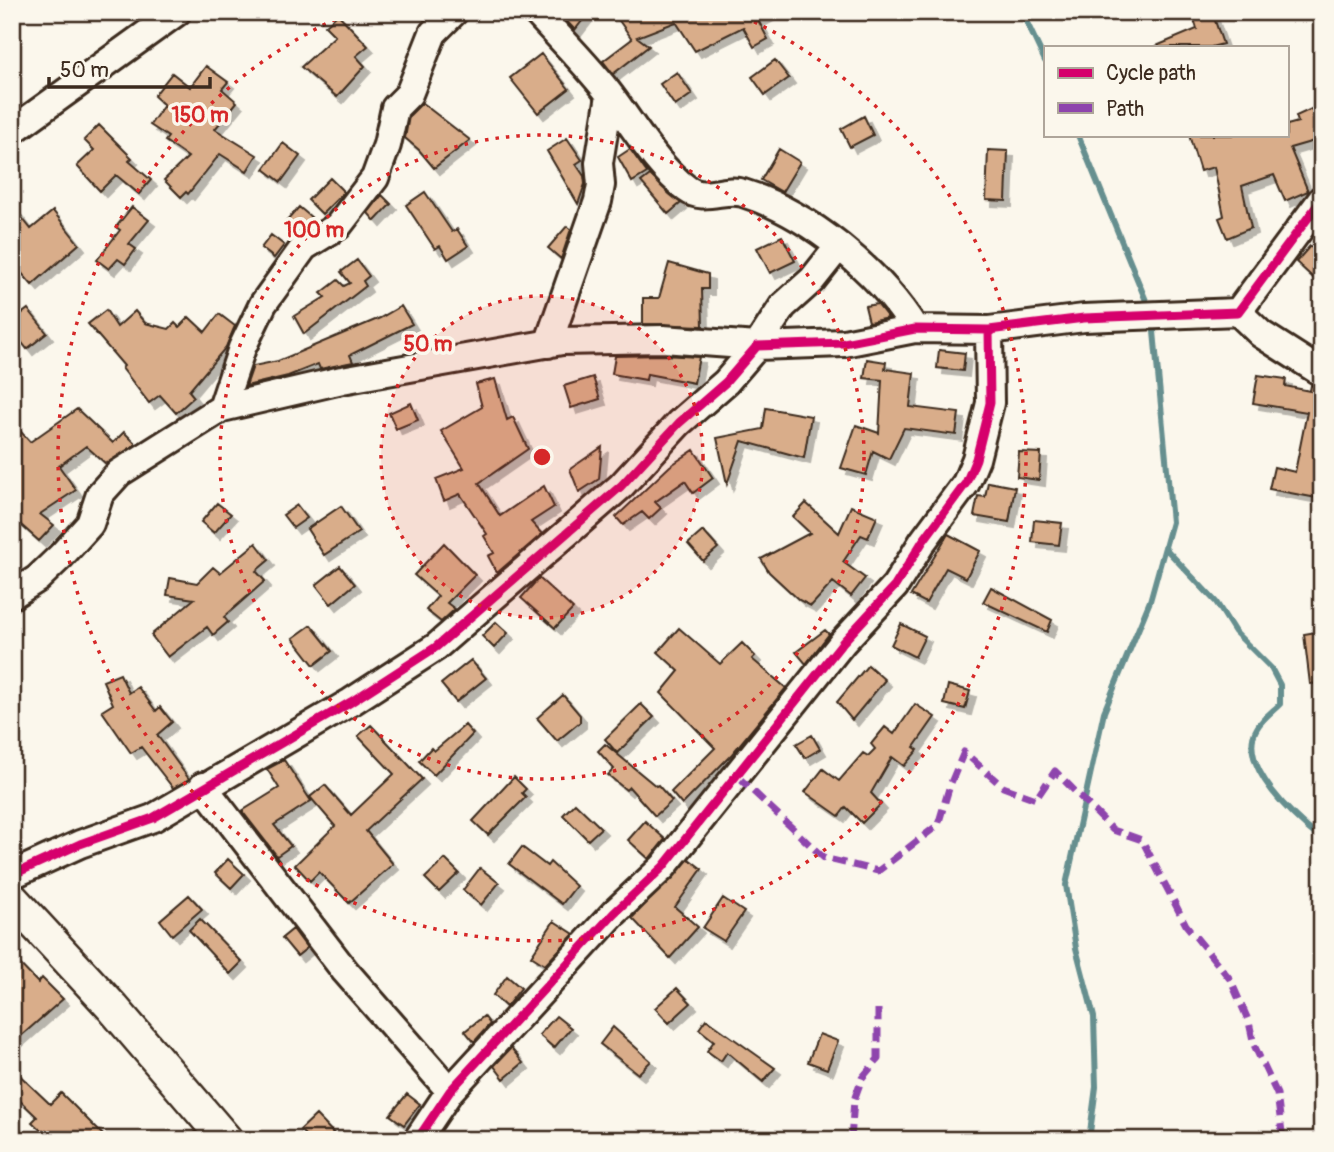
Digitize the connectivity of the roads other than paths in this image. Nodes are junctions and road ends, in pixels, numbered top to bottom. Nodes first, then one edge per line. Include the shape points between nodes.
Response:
1 (177, 12) edge
2 (454, 12) edge
3 (536, 12) edge
4 (610, 95) junction
5 (12, 131) edge
6 (1322, 199) edge
7 (839, 246) junction
8 (1238, 312) junction
9 (915, 329) junction
10 (989, 330) junction
11 (548, 344) junction
12 (757, 346) junction
13 (1322, 373) edge
14 (222, 408) junction
15 (12, 595) edge
16 (203, 786) junction
17 (12, 874) edge
18 (12, 899) edge
19 (450, 1091) junction
20 (226, 1140) edge
21 (417, 1140) edge

1 - 5 street
2 - 14 street via 433,33 409,94 395,108 375,178 338,226 304,247 263,304
3 - 4 street
4 - 7 street via 685,188 696,195 740,191 791,214
4 - 11 street via 598,201
6 - 8 street
7 - 9 street via 901,307
7 - 12 street via 783,306
8 - 10 street via 1084,318
8 - 13 street via 1261,334
9 - 10 street
9 - 12 street via 844,344
10 - 19 street via 990,402 976,459 966,482 895,586 843,642 663,867 614,913
11 - 12 street via 663,339
11 - 14 street via 364,376
12 - 16 street via 621,486 436,647 351,702
14 - 15 street via 119,473 100,494 90,524 37,579
16 - 17 street via 153,818
16 - 19 street via 310,928
18 - 20 street
19 - 21 street

